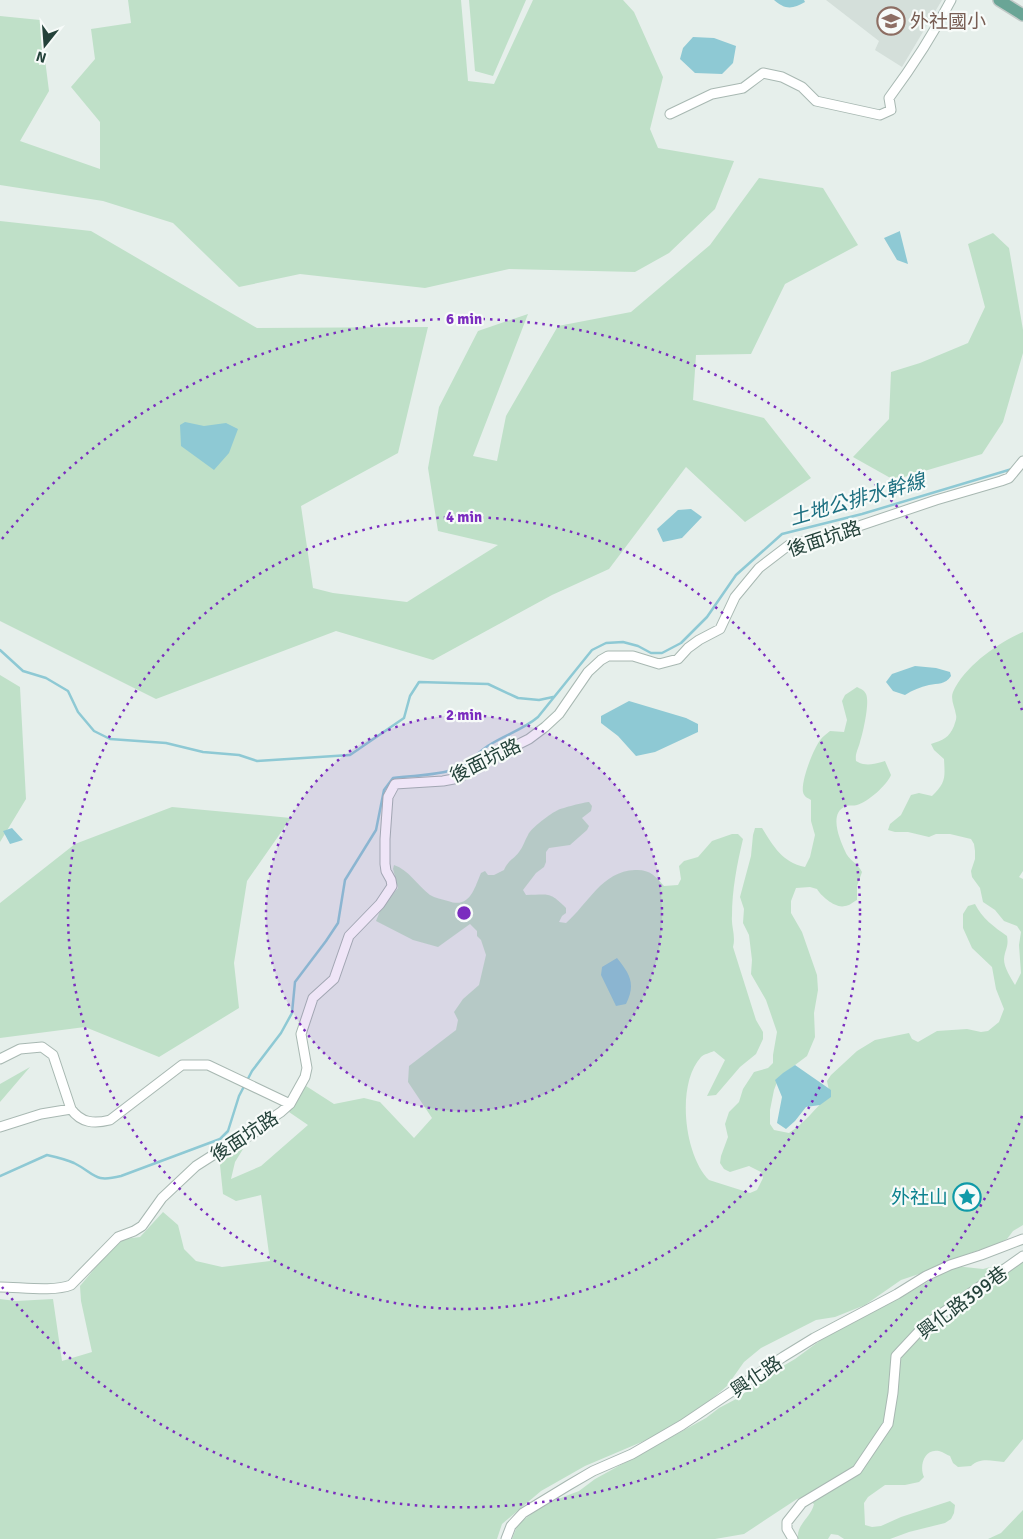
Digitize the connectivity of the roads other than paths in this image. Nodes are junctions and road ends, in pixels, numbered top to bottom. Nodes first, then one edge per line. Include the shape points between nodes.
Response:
1 (951, 0) edge
2 (999, 0) edge
3 (1023, 15) edge
4 (670, 114) dead end
5 (1022, 462) edge
6 (0, 1060) edge
7 (290, 1104) junction
8 (71, 1109) junction
9 (0, 1127) edge
10 (1023, 1239) edge
11 (1023, 1256) edge
12 (0, 1287) edge
13 (506, 1539) edge
14 (793, 1539) edge

1 - 4 street via 932,36 889,98 891,110 880,115 816,100 796,84 763,73 743,88 712,94
2 - 3 main road
5 - 7 street, 後面坑路 via 1012,475 1001,481 789,545 759,568 735,597 720,628 688,648 678,659 659,664 634,656 608,656 588,672 559,714 529,739 459,778 395,784 388,797 386,822 385,864 392,886 380,904 349,936 334,979 313,998 301,1034 305,1076
6 - 8 street via 20,1049 42,1047 53,1055
7 - 8 street via 208,1065 182,1065 110,1120 95,1124 77,1118
7 - 12 street, 後面坑路 via 252,1135 232,1143 196,1166 162,1198 142,1226 118,1238 71,1285 53,1289
8 - 9 street via 41,1114
10 - 13 street, 興化路 via 926,1276 814,1338 674,1430 585,1476 523,1514 510,1526
11 - 14 street, 興化路399巷 via 924,1326 896,1356 888,1424 857,1470 802,1503 787,1522

